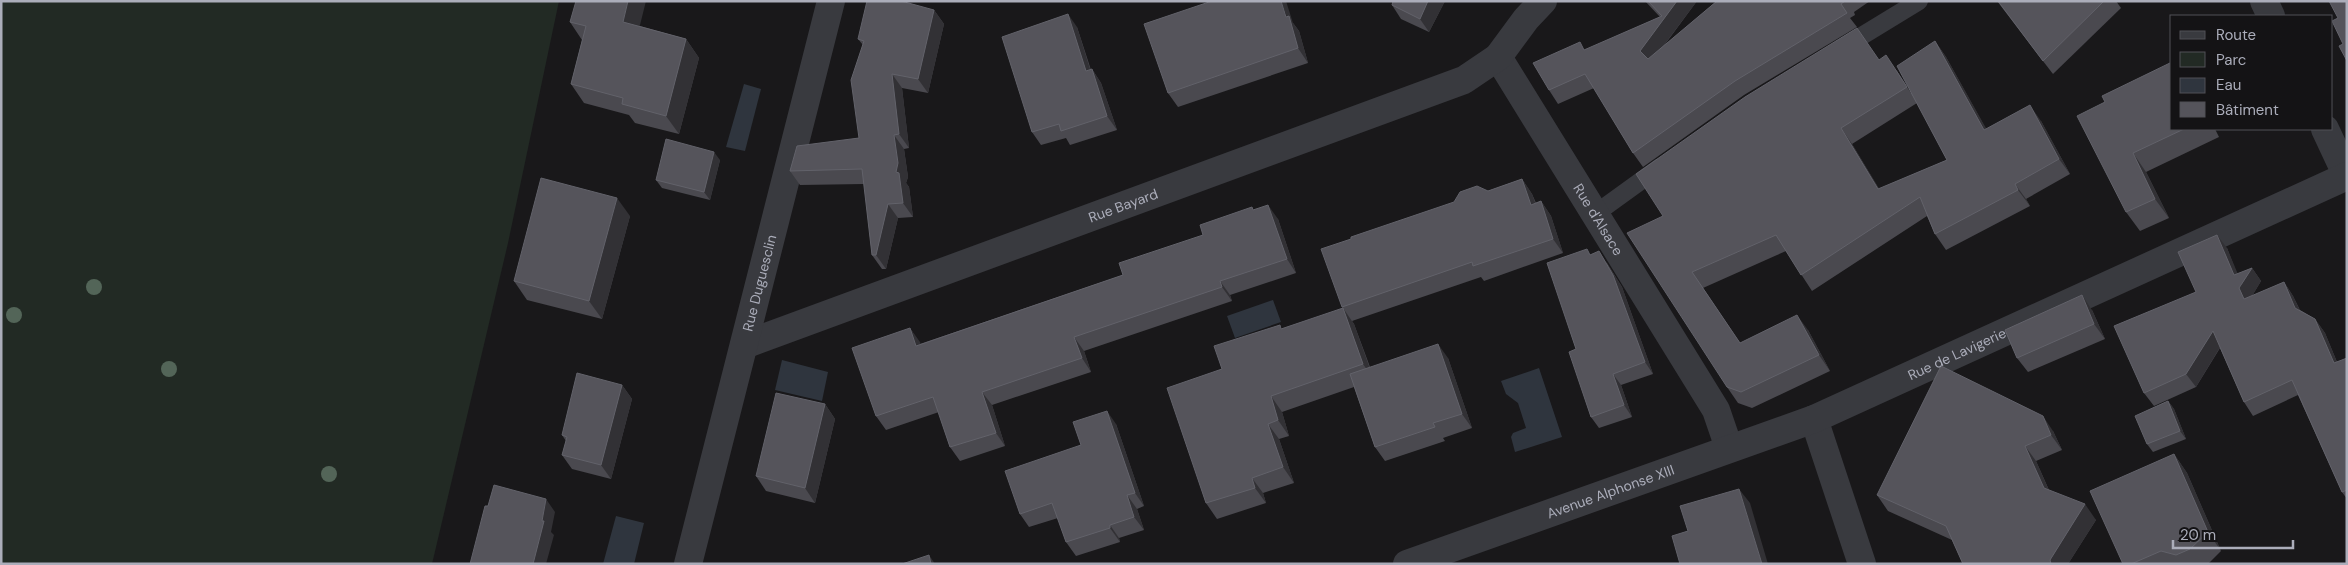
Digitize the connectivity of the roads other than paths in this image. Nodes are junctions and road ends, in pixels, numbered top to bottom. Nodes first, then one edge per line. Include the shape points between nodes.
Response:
1 (830, 1) edge
2 (1543, 1) edge
3 (1919, 1) edge
4 (2264, 1) edge
5 (2271, 15) edge
6 (1498, 57) junction
7 (1826, 58) edge
8 (2325, 130) edge
9 (1672, 159) edge
10 (2347, 176) edge
11 (1595, 214) junction
12 (744, 346) junction
13 (1814, 419) junction
14 (1729, 448) junction
15 (688, 564) edge
16 (1407, 564) edge
17 (1862, 564) edge

1 - 12 street, Rue Duguesclin
2 - 6 street
3 - 7 lane
4 - 5 street
6 - 11 street, Rue d'Alsace
6 - 12 street, Rue Bayard via 1464,80
8 - 10 street
9 - 11 lane
10 - 13 street, Rue de Lavigerie
11 - 14 street, Rue d'Alsace via 1716,410
12 - 15 street, Rue Duguesclin
13 - 14 street, Avenue Alphonse XIII
13 - 17 street
14 - 16 street, Avenue Alphonse XIII

